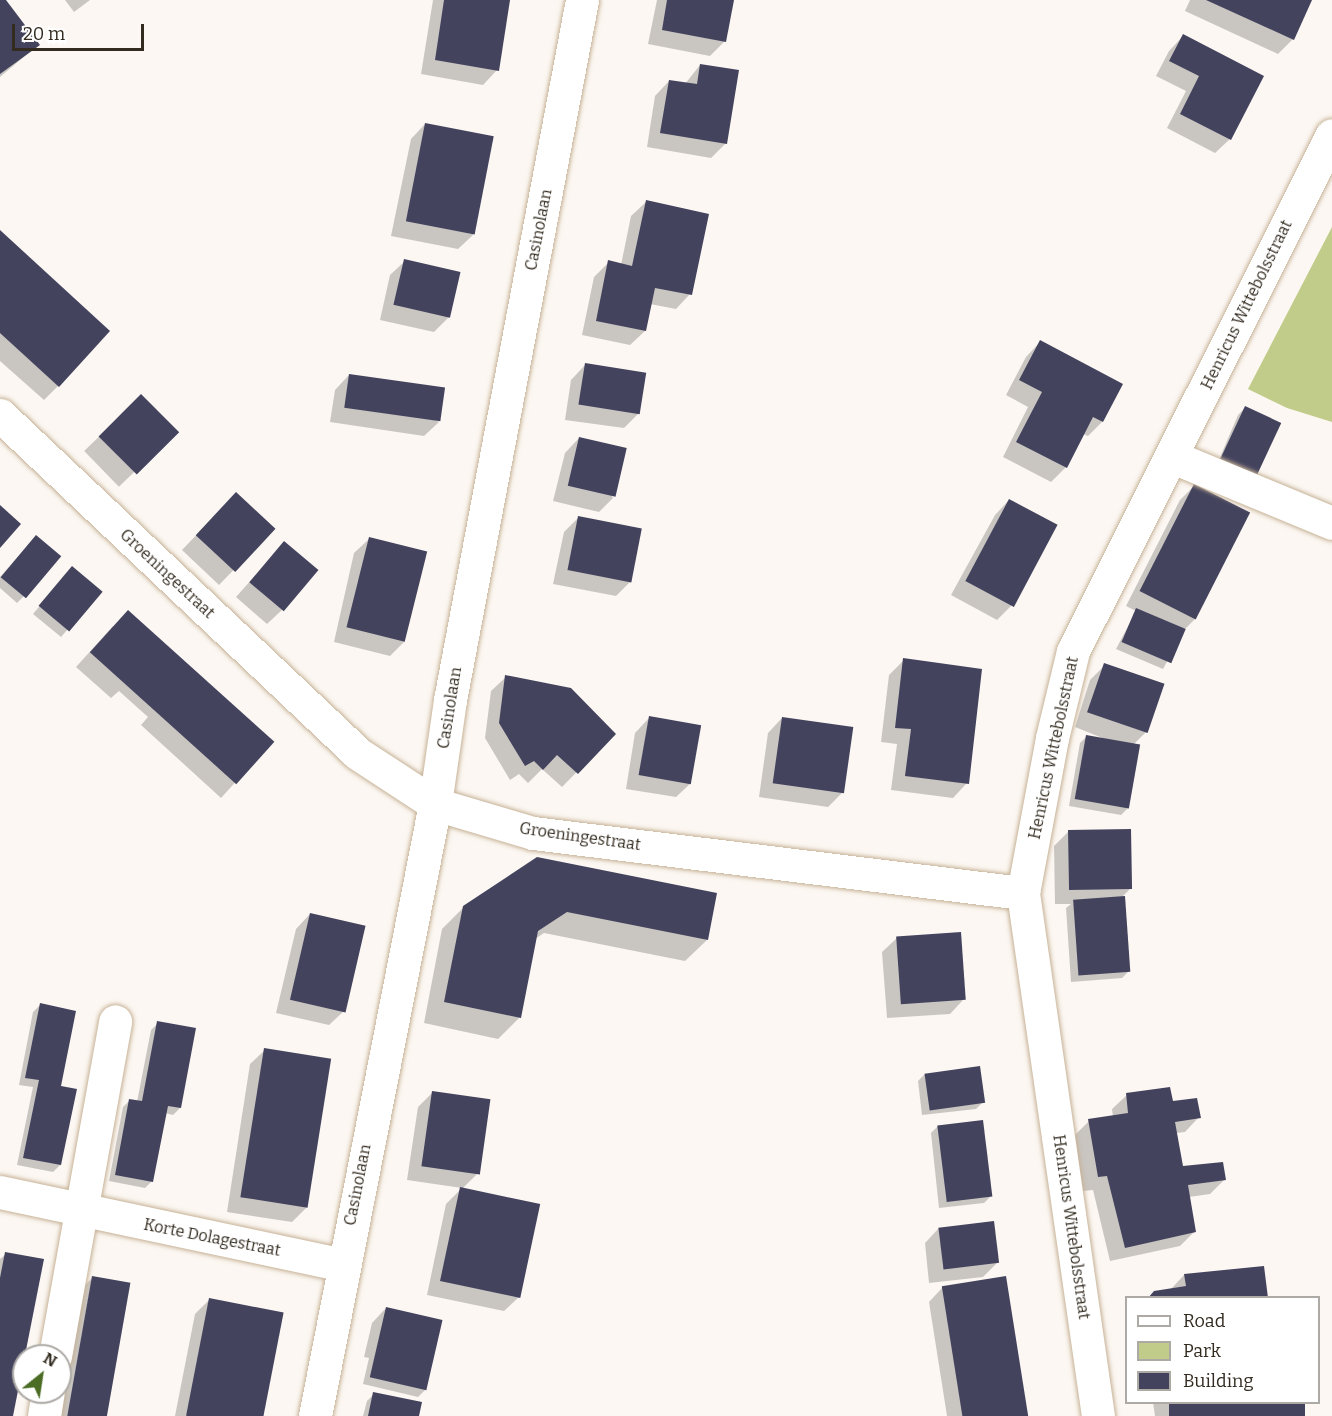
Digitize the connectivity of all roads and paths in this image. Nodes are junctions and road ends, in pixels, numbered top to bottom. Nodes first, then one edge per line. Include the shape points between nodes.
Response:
1 (582, 0) edge
2 (1332, 135) edge
3 (0, 415) edge
4 (1173, 457) junction
5 (1332, 523) edge
6 (435, 804) junction
7 (1023, 893) junction
8 (115, 1021) dead end
9 (0, 1192) edge
10 (82, 1212) junction
11 (343, 1265) junction
12 (57, 1344) edge
13 (315, 1416) edge
14 (1098, 1416) edge

1 - 6 street, Casinolaan via 450,700
2 - 4 street, Henricus Wittebolsstraat
3 - 6 street, Groeningestraat via 357,753
4 - 5 street
4 - 7 street, Henricus Wittebolsstraat via 1074,651 1052,738
6 - 7 street, Groeningestraat via 533,833
6 - 11 street, Casinolaan
7 - 14 street, Henricus Wittebolsstraat
8 - 10 street
9 - 10 street, Korte Dolagestraat
10 - 11 street, Korte Dolagestraat
10 - 12 street
11 - 13 street, Casinolaan

